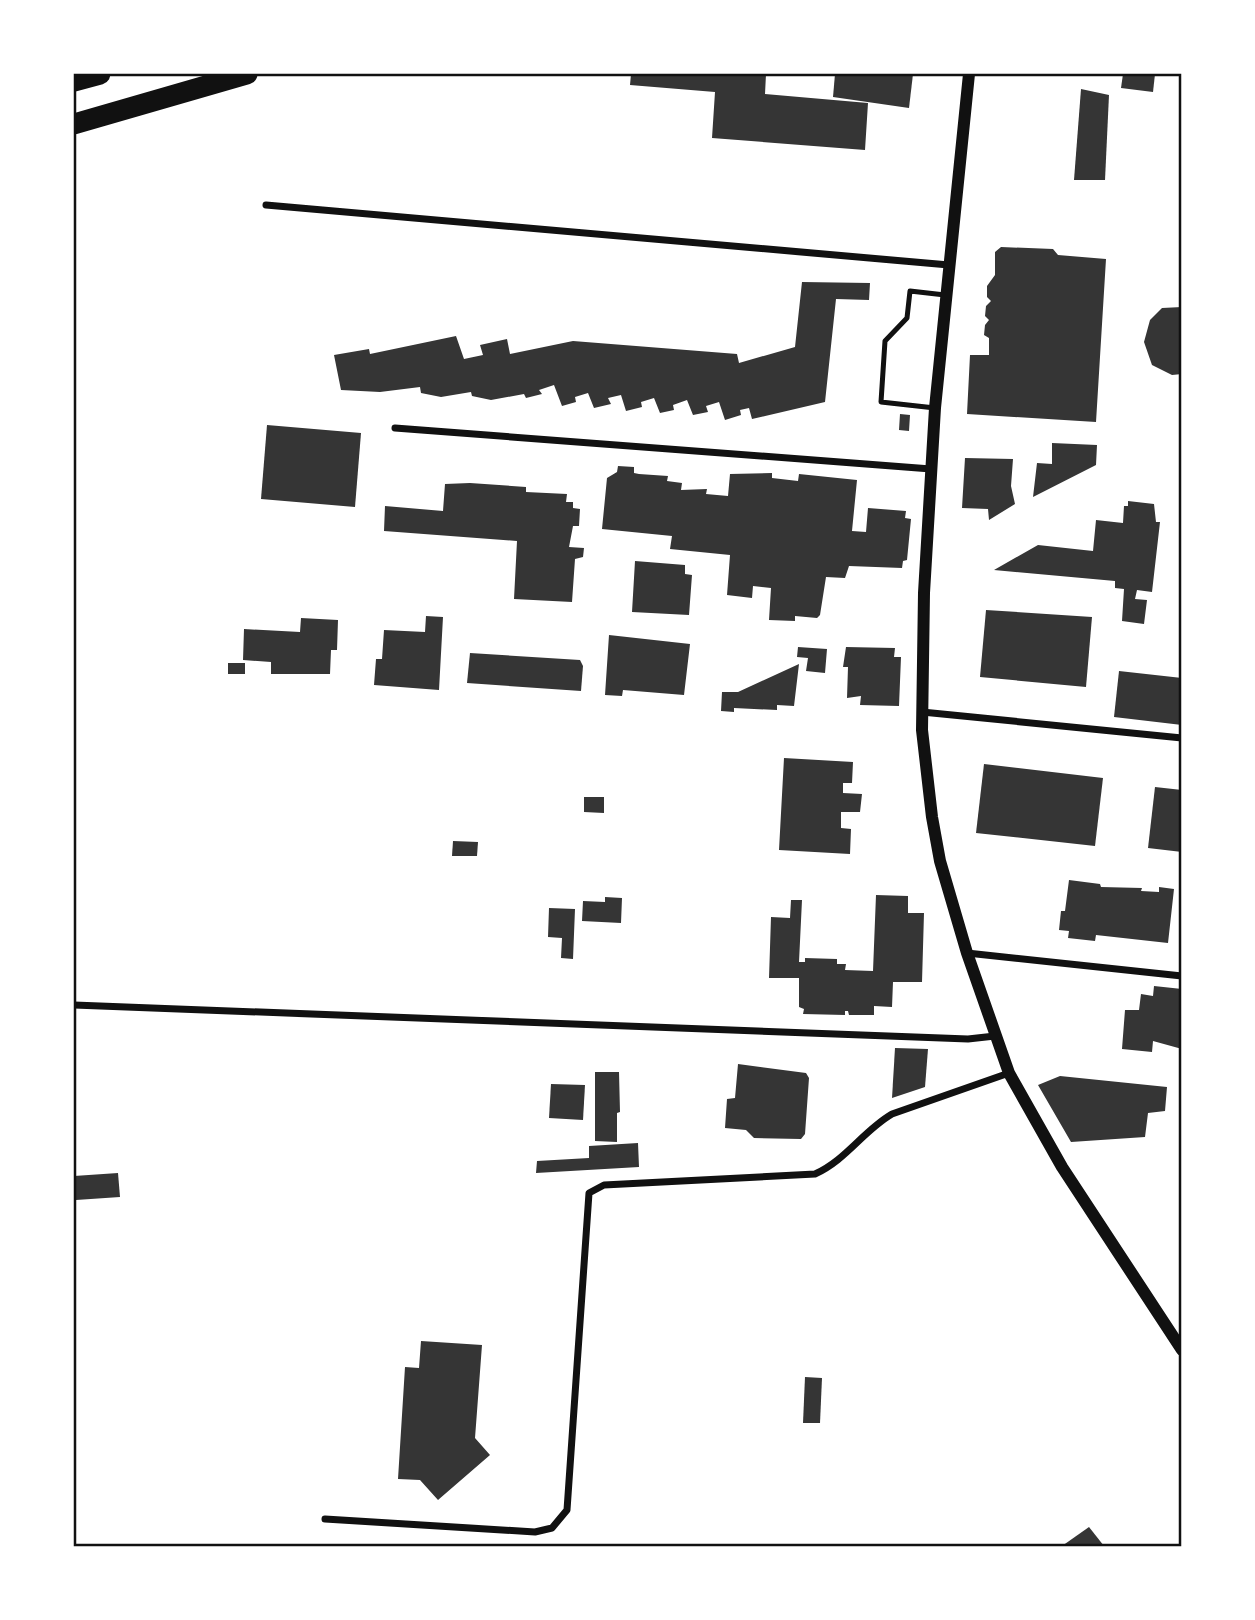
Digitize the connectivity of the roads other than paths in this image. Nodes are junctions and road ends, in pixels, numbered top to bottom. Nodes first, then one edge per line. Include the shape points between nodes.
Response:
1 (100, 74) edge
2 (247, 74) edge
3 (969, 74) edge
4 (74, 81) edge
5 (74, 124) edge
6 (266, 205) dead end
7 (949, 265) junction
8 (946, 295) junction
9 (935, 408) junction
10 (395, 428) dead end
11 (931, 470) junction
12 (922, 712) junction
13 (1181, 738) edge
14 (967, 953) junction
15 (1181, 976) edge
16 (74, 1004) edge
17 (995, 1036) junction
18 (1009, 1073) junction
19 (1181, 1350) edge
20 (325, 1519) dead end

1 - 4 highway
2 - 5 highway
3 - 7 street
6 - 7 street
7 - 8 street
8 - 9 street
8 - 9 lane via 910,291 907,318 885,341 881,402
9 - 11 street
10 - 11 street
11 - 12 street
12 - 13 street
12 - 14 street via 940,861
14 - 15 street
14 - 17 street
16 - 17 street via 968,1040
17 - 18 street
18 - 19 street via 1062,1167
18 - 20 street via 892,1114 815,1174 604,1185 589,1193 567,1510 552,1528 535,1532

